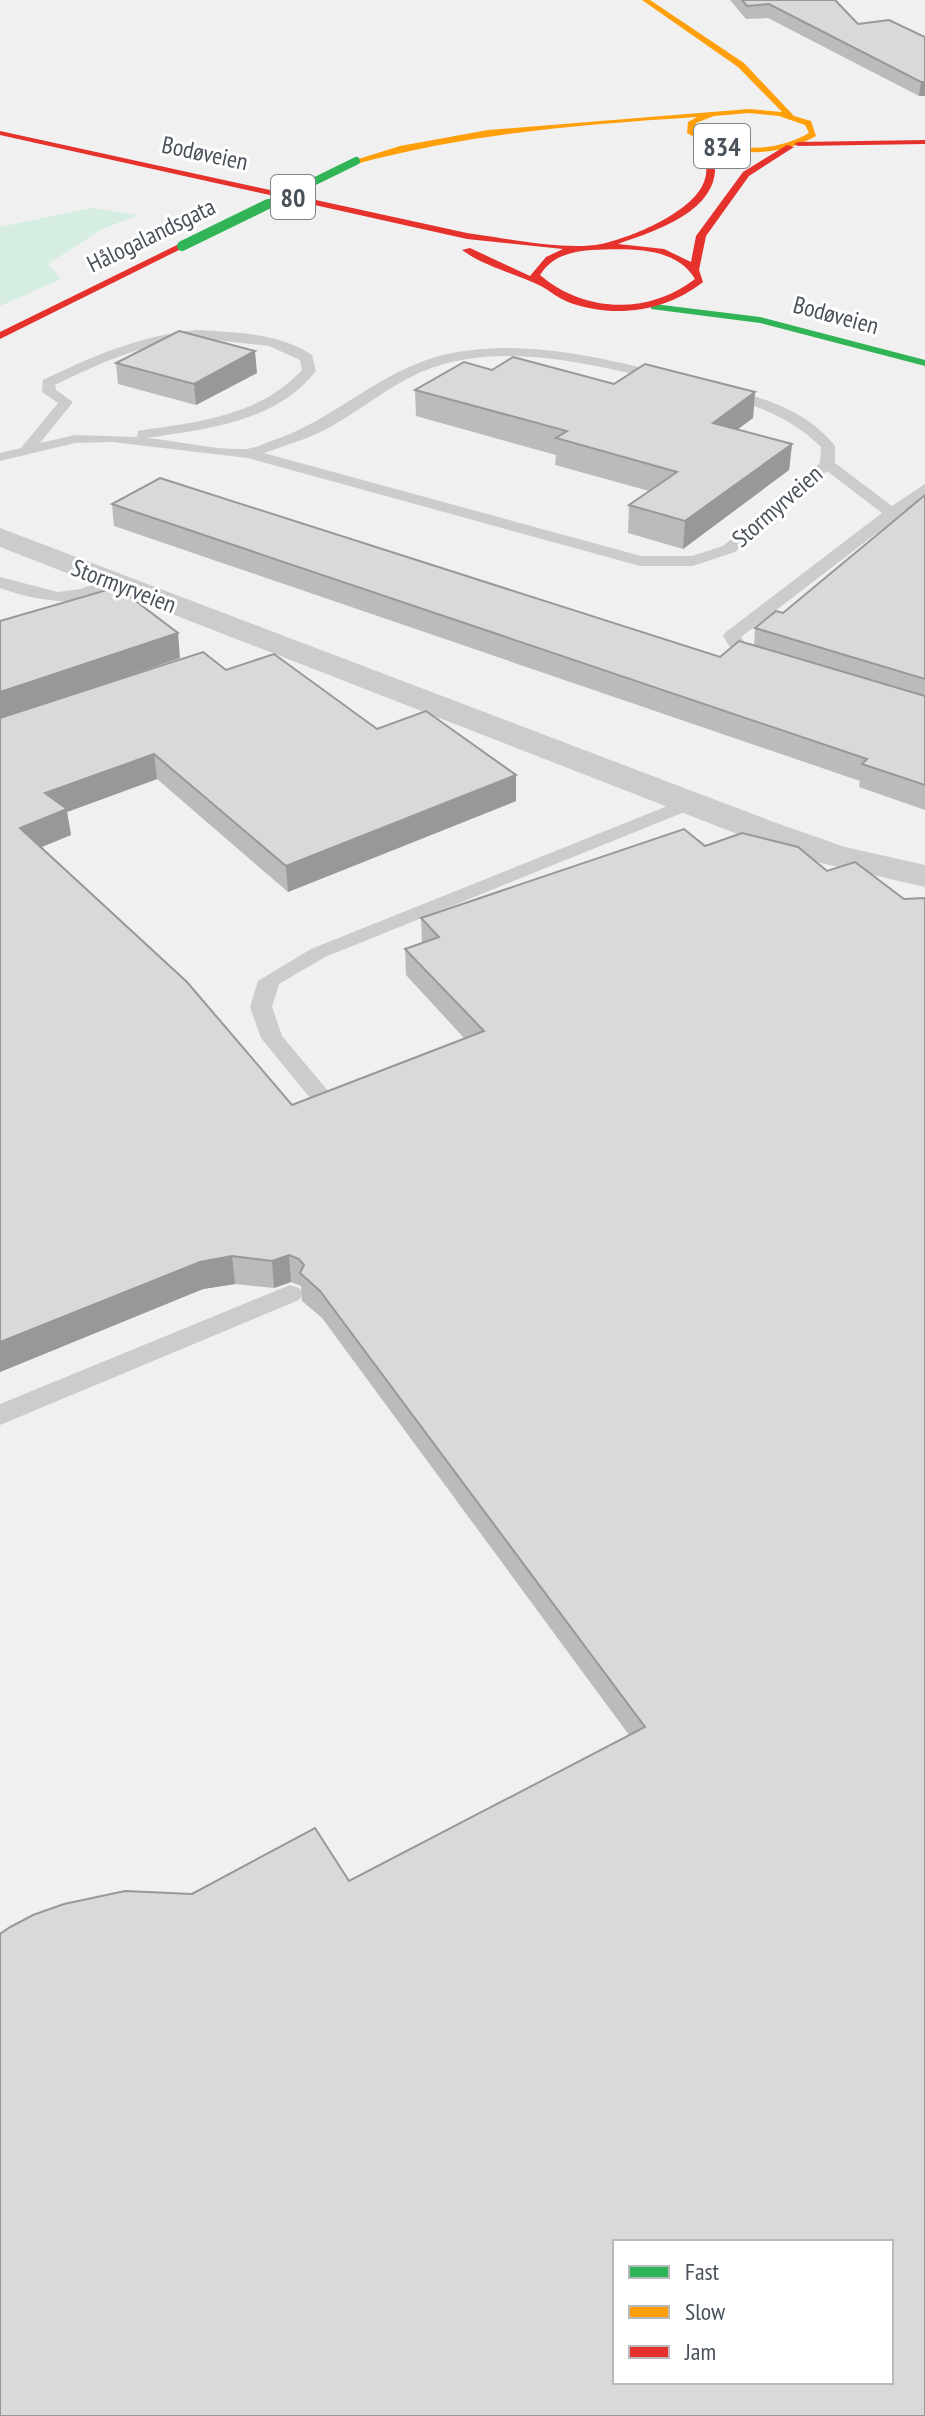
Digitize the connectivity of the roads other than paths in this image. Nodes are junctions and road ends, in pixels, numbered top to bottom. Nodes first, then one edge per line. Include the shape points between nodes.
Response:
1 (645, 0) edge
2 (751, 76) junction
3 (719, 113) junction
4 (795, 118) junction
5 (554, 122) junction
6 (0, 133) edge
7 (901, 140) junction
8 (703, 141) junction
9 (925, 142) edge
10 (795, 145) junction
11 (0, 146) edge
12 (596, 248) junction
13 (697, 271) junction
14 (538, 283) junction
15 (721, 285) dead end
16 (761, 301) dead end
17 (640, 305) junction
18 (0, 336) edge
19 (925, 345) edge
20 (925, 363) edge
21 (112, 438) junction
22 (28, 448) junction
23 (249, 454) junction
24 (0, 457) edge
25 (827, 464) junction
26 (925, 489) edge
27 (892, 513) junction
28 (0, 537) edge
29 (0, 582) edge
30 (115, 582) junction
31 (253, 637) junction
32 (222, 653) dead end
33 (775, 667) edge
34 (690, 803) junction
35 (925, 876) edge
36 (331, 1109) edge
37 (290, 1294) dead end
38 (0, 1415) edge

1 - 2 main road, 834
2 - 3 main road, 834 via 737,105
2 - 4 main road, 834
3 - 4 main road, 834
3 - 5 main road, Hålogalandsgata
3 - 8 main road, 834 via 689,125 692,135
4 - 7 main road
4 - 10 main road via 813,131
5 - 8 main road, Hålogalandsgata
5 - 18 main road, Hålogalandsgata, bridge via 436,136 356,161
6 - 12 main road, Bodøveien / 80 via 467,236
7 - 9 main road
7 - 10 main road
8 - 10 main road, 834 via 741,149
8 - 12 main road, 834 via 711,165 708,186 687,210 657,228
10 - 13 main road, 834 via 746,174 701,236
11 - 14 main road, Bodøveien / 80 via 464,249
12 - 13 main road, Bodøveien / 80 via 663,253
12 - 14 main road, Bodøveien / 80 via 545,261 536,271
13 - 15 main road, Bodøveien / 80
13 - 17 main road, Bodøveien / 80 via 697,286 682,296
14 - 17 main road, Bodøveien / 80 via 555,295 585,303
16 - 19 main road, Bodøveien
17 - 20 main road, Bodøveien / 80 via 760,320
21 - 22 lane, Stormyrveien
21 - 22 lane via 230,421 297,387 309,371 307,358 277,344 230,335 154,337 48,383 49,392 66,402
21 - 23 lane, Stormyrveien
22 - 24 lane, Stormyrveien
23 - 25 lane, Stormyrveien via 640,561 693,561 729,549
23 - 25 lane, Stormyrveien via 313,430 418,368 457,357 544,354 588,358 759,400 815,430 828,446
25 - 27 lane
26 - 27 lane
27 - 33 lane via 732,636 745,658
28 - 30 street, Stormyrveien
29 - 30 lane via 33,595 65,599
30 - 31 street, Stormyrveien
31 - 32 street
31 - 34 street, Stormyrveien
34 - 35 street, Stormyrveien via 834,855
34 - 36 lane via 318,953 269,981 261,1007 272,1038
37 - 38 lane

